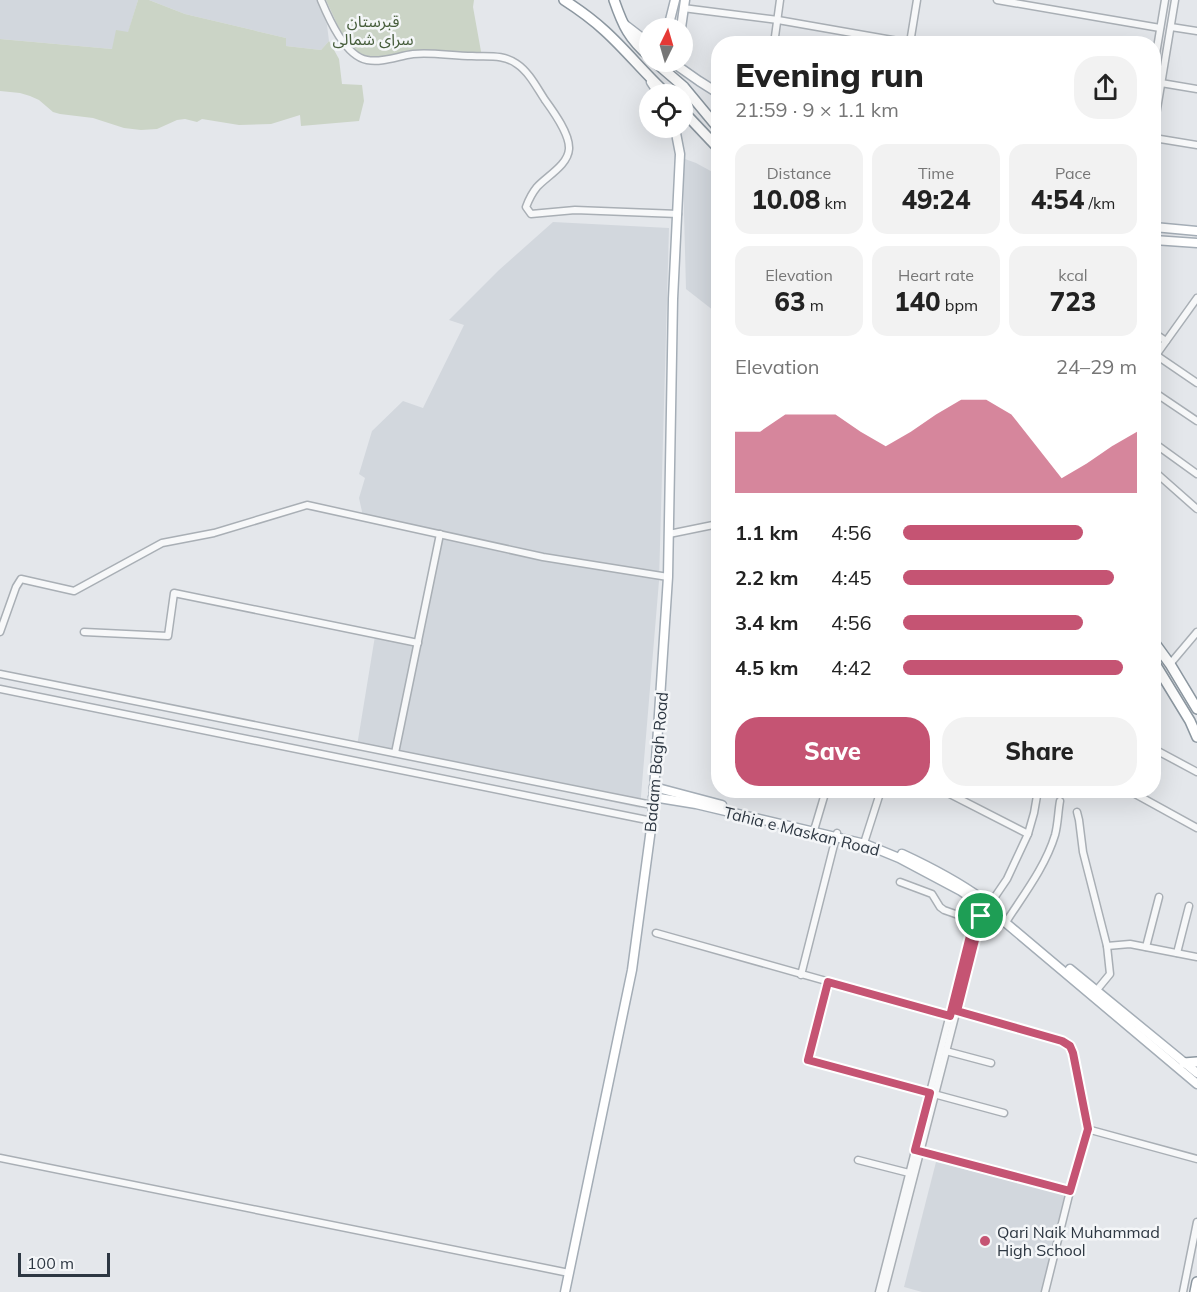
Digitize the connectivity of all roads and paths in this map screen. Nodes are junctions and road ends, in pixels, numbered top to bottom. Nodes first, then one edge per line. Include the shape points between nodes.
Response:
1 (321, 0) edge
2 (564, 0) edge
3 (615, 0) edge
4 (675, 0) edge
5 (780, 0) edge
6 (917, 0) edge
7 (997, 0) edge
8 (1165, 0) edge
9 (1175, 0) edge
10 (684, 4) edge
11 (670, 18) edge
12 (778, 20) junction
13 (622, 21) junction
14 (1171, 27) junction
15 (1160, 28) junction
16 (1197, 31) edge
17 (639, 35) edge
18 (775, 36) edge
19 (870, 36) edge
20 (911, 36) edge
21 (1159, 36) edge
22 (639, 46) edge
23 (667, 72) edge
24 (687, 72) edge
25 (650, 79) junction
26 (1161, 83) joint
27 (653, 84) edge
28 (656, 84) edge
29 (711, 89) edge
30 (1197, 89) edge
31 (711, 120) edge
32 (693, 121) edge
33 (677, 138) edge
34 (1161, 139) edge
35 (711, 140) edge
36 (1197, 145) edge
37 (678, 214) junction
38 (1161, 228) edge
39 (1197, 231) edge
40 (1161, 240) edge
41 (1197, 243) edge
42 (1197, 298) edge
43 (1161, 338) edge
44 (1166, 341) junction
45 (1161, 348) edge
46 (1161, 361) edge
47 (1197, 383) edge
48 (1161, 397) edge
49 (1197, 421) edge
50 (1161, 449) edge
51 (1197, 474) edge
52 (1161, 477) edge
53 (1197, 509) edge
54 (711, 525) edge
55 (440, 534) junction
56 (669, 534) junction
57 (668, 577) junction
58 (0, 632) edge
59 (84, 632) dead end
60 (1197, 632) edge
61 (417, 643) junction
62 (1161, 652) edge
63 (1170, 664) junction
64 (0, 674) edge
65 (1161, 678) edge
66 (0, 689) edge
67 (1193, 698) edge
68 (1197, 709) edge
69 (1197, 737) edge
70 (395, 753) junction
71 (1161, 753) edge
72 (1197, 772) edge
73 (654, 787) junction
74 (824, 798) edge
75 (878, 798) edge
76 (958, 798) edge
77 (1037, 798) edge
78 (1143, 798) edge
79 (653, 801) junction
80 (1060, 801) dead end
81 (1077, 812) dead end
82 (652, 821) junction
83 (815, 827) junction
84 (1197, 828) edge
85 (1028, 834) junction
86 (837, 835) junction
87 (865, 840) junction
88 (900, 882) dead end
89 (1159, 897) dead end
90 (1189, 906) dead end
91 (984, 913) junction
92 (1008, 919) junction
93 (656, 933) dead end
94 (1107, 946) junction
95 (1146, 947) junction
96 (1177, 953) junction
97 (1197, 957) edge
98 (801, 975) junction
99 (828, 982) junction
100 (1096, 991) junction
101 (953, 1012) junction
102 (946, 1051) junction
103 (1197, 1062) edge
104 (990, 1063) dead end
105 (1184, 1063) junction
106 (1197, 1073) edge
107 (1197, 1084) edge
108 (933, 1093) junction
109 (1004, 1113) dead end
110 (1088, 1129) junction
111 (917, 1151) junction
112 (0, 1158) edge
113 (1197, 1159) edge
114 (858, 1160) dead end
115 (909, 1173) junction
116 (1070, 1191) junction
117 (1197, 1222) edge
118 (569, 1273) junction
119 (1197, 1282) edge
120 (565, 1292) edge
121 (879, 1292) edge
122 (884, 1292) edge
123 (1045, 1292) edge
124 (1183, 1292) edge
125 (1195, 1292) edge

1 - 37 street via 350,51 365,60 421,54 500,57 524,70 564,131 569,149 562,163 529,199 526,207 531,214 575,210
2 - 25 highway via 606,32
3 - 13 highway
4 - 11 main road
5 - 12 street
6 - 20 street
7 - 15 street
8 - 15 street
9 - 14 street
10 - 12 street
12 - 18 street
12 - 19 street
13 - 17 main road
13 - 22 highway
14 - 16 street
14 - 26 street
15 - 21 street
23 - 31 highway
24 - 29 main road
25 - 27 main road
25 - 28 highway
26 - 30 street
32 - 35 highway
33 - 37 main road, Badam Bagh Road
34 - 36 street
37 - 56 main road, Badam Bagh Road
38 - 39 main road
40 - 41 main road
42 - 44 street
43 - 44 street
44 - 45 street
46 - 47 street
48 - 49 street
50 - 51 street
52 - 53 street
54 - 56 street
55 - 57 street via 543,557
55 - 58 street via 307,505 162,543 74,591 21,579
55 - 61 street
56 - 57 main road, Badam Bagh Road
57 - 73 main road, Badam Bagh Road
59 - 61 street via 168,636 174,593
60 - 63 street
61 - 70 street
62 - 63 highway
63 - 67 highway
64 - 70 street
65 - 69 highway
66 - 82 street
67 - 68 highway
70 - 79 street
71 - 72 street
73 - 79 main road, Badam Bagh Road
73 - 83 main road, Tahia e Maskan Road
74 - 83 street
75 - 87 street
76 - 85 street
77 - 85 street
78 - 84 street
79 - 82 main road, Badam Bagh Road
79 - 86 main road, Tahia e Maskan Road via 696,804
80 - 92 street via 1055,835 1045,859
81 - 94 street
82 - 118 main road, Badam Bagh Road via 632,970
83 - 86 main road, Tahia e Maskan Road
85 - 91 street via 1007,879
86 - 87 main road, Tahia e Maskan Road
86 - 91 main road, Tahia e Maskan Road via 899,858 961,891
86 - 98 street
87 - 91 main road, Tahia e Maskan Road via 926,865 968,889
88 - 91 street via 932,894 944,910
89 - 95 street
90 - 96 street
91 - 92 main road, Tahia e Maskan Road
91 - 101 street via 973,924
91 - 107 main road, Tahia e Maskan Road via 1000,918
92 - 100 main road, Tahia e Maskan Road
93 - 98 street
94 - 95 street
94 - 100 street via 1110,975
95 - 96 street
96 - 97 street
98 - 99 street
99 - 101 street
99 - 108 street via 808,1060
100 - 105 main road, Tahia e Maskan Road
101 - 102 street
101 - 108 street
101 - 110 street via 1070,1046
102 - 104 street
102 - 108 street
103 - 105 highway
105 - 106 main road, Tahia e Maskan Road
108 - 109 street
108 - 111 street
110 - 113 street
110 - 116 street
111 - 115 street
111 - 116 street
111 - 122 street
112 - 118 street
114 - 115 street
115 - 121 street
116 - 123 street
117 - 124 street
118 - 120 main road, Badam Bagh Road
119 - 125 highway

